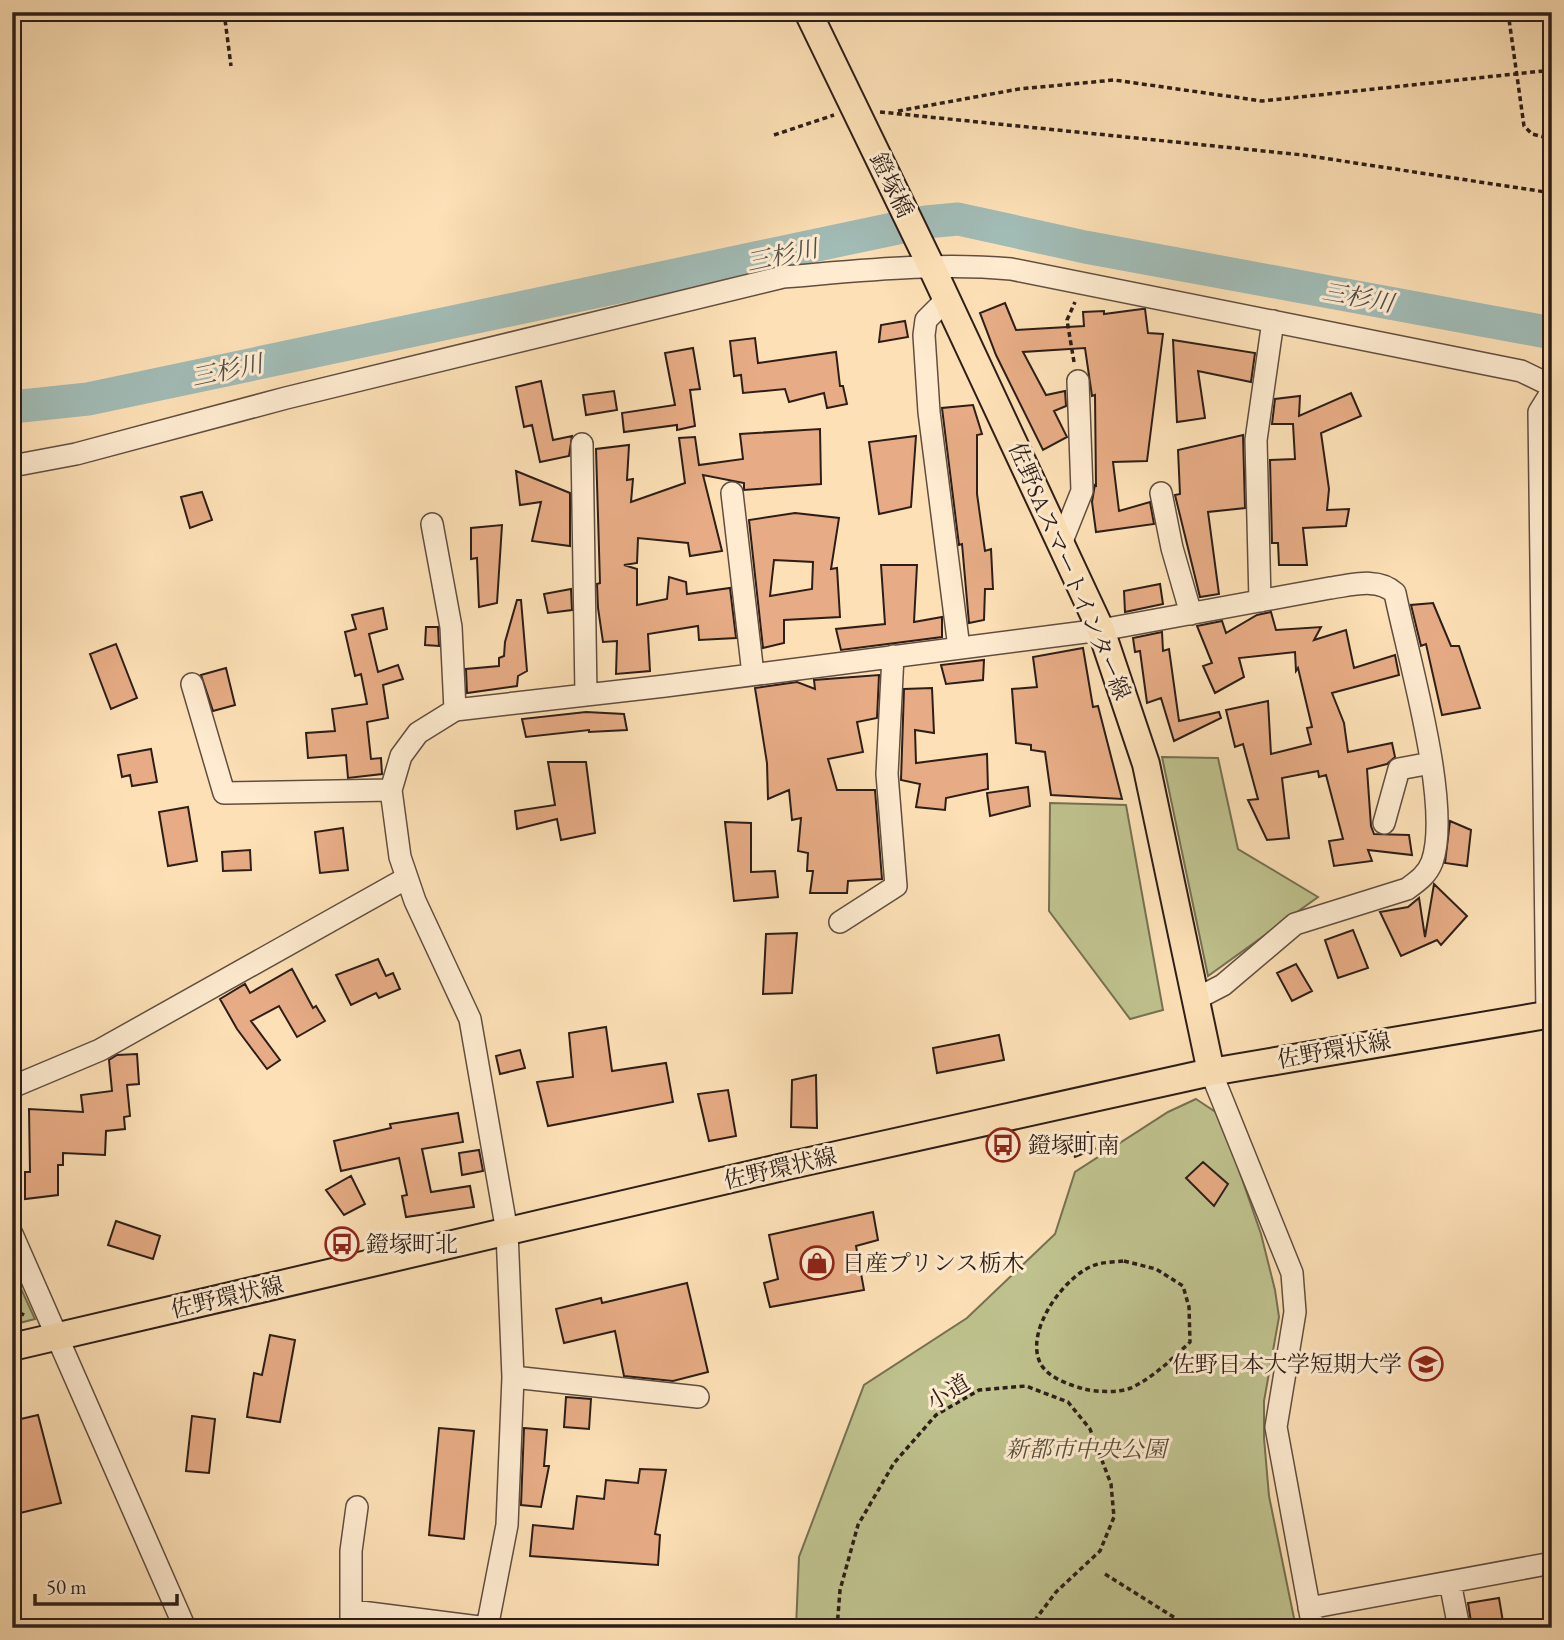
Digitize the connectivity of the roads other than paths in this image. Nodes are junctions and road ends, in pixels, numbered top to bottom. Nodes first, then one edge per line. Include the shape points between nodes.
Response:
1 (808, 12) edge
2 (928, 258) junction
3 (947, 299) junction
4 (1273, 321) junction
5 (1077, 381) road end
6 (1552, 388) edge
7 (582, 444) dead end
8 (12, 466) edge
9 (1161, 493) dead end
10 (733, 494) dead end
11 (432, 524) dead end
12 (1062, 541) junction
13 (1260, 601) junction
14 (1191, 614) junction
15 (1101, 630) junction
16 (959, 648) junction
17 (893, 656) junction
18 (753, 674) junction
19 (191, 684) dead end
20 (586, 695) junction
21 (455, 710) junction
22 (1431, 763) junction
23 (391, 790) junction
24 (1384, 822) dead end
25 (405, 879) junction
26 (840, 922) dead end
27 (1194, 1000) junction
28 (1549, 1015) edge
29 (1211, 1072) junction
30 (12, 1087) edge
31 (507, 1232) junction
32 (12, 1234) edge
33 (57, 1336) junction
34 (12, 1347) edge
35 (513, 1377) junction
36 (698, 1397) dead end
37 (357, 1507) dead end
38 (1552, 1563) edge
39 (1450, 1582) junction
40 (1311, 1618) edge
41 (352, 1620) edge
42 (185, 1628) edge
43 (487, 1628) edge
44 (1459, 1628) edge

1 - 2 main road, 鐙塚橋
2 - 3 main road, 佐野SAスマートインター線
2 - 4 street via 1012,269
2 - 8 street via 783,277 286,398 88,452
3 - 12 main road, 佐野SAスマートインター線
3 - 16 street via 926,320 924,357
4 - 6 street via 1521,371
4 - 13 street via 1256,440
5 - 12 street via 1082,491
6 - 28 street via 1539,412
7 - 20 street
9 - 14 street
10 - 18 street
11 - 21 street via 451,627
12 - 15 main road, 佐野SAスマートインター線
13 - 14 street
13 - 22 street via 1343,586 1387,585 1395,593
14 - 15 street
15 - 16 street
15 - 27 main road, 佐野SAスマートインター線 via 1146,764
16 - 17 street
17 - 18 street
17 - 26 street via 887,774 896,886
18 - 20 street
19 - 23 street via 224,793
20 - 21 street
21 - 23 street via 418,733 401,756
22 - 24 street via 1399,769
22 - 27 street via 1438,798 1432,861 1423,878 1407,889 1295,923 1223,985
23 - 25 street
25 - 30 street via 100,1050
25 - 31 street via 470,1019
27 - 29 main road, 佐野SAスマートインター線
28 - 29 main road, 佐野環状線
29 - 31 main road, 佐野環状線
29 - 40 street via 1292,1273 1295,1312 1276,1427
31 - 33 main road, 佐野環状線
31 - 35 street
32 - 33 street
33 - 34 main road, 佐野環状線
33 - 42 street
35 - 36 street
35 - 43 street via 507,1525
37 - 41 street via 351,1551
38 - 39 street
39 - 40 street
39 - 44 street
41 - 43 street

